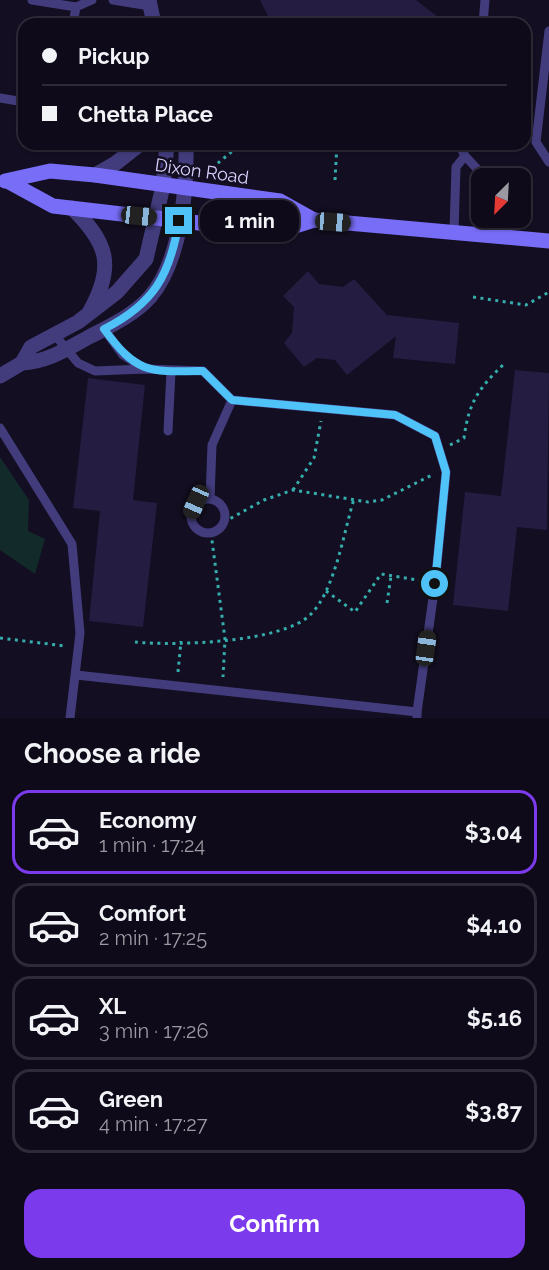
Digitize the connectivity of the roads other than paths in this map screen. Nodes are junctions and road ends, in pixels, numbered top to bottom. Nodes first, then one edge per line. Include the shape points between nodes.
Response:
1 (32, 0) edge
2 (93, 0) edge
3 (114, 0) edge
4 (485, 0) edge
5 (150, 3) edge
6 (76, 7) junction
7 (74, 18) edge
8 (153, 18) edge
9 (484, 18) edge
10 (549, 31) edge
11 (0, 98) edge
12 (18, 101) edge
13 (132, 150) edge
14 (166, 150) edge
15 (186, 150) edge
16 (462, 150) edge
17 (465, 156) junction
18 (549, 162) edge
19 (95, 176) junction
20 (4, 181) edge
21 (163, 186) junction
22 (183, 189) junction
23 (72, 208) junction
24 (156, 218) junction
25 (314, 220) junction
26 (179, 221) junction
27 (454, 231) junction
28 (480, 235) junction
29 (549, 241) edge
30 (87, 316) junction
31 (104, 329) junction
32 (54, 334) junction
33 (66, 349) junction
34 (22, 363) junction
35 (145, 369) junction
36 (171, 372) junction
37 (0, 376) edge
38 (232, 400) junction
39 (0, 428) edge
40 (168, 431) dead end
41 (210, 498) junction
42 (76, 675) junction
43 (417, 715) edge
44 (70, 718) edge

1 - 6 lane
2 - 6 lane
3 - 5 lane
4 - 9 lane
5 - 8 street
6 - 7 lane
10 - 18 lane via 536,142
11 - 12 lane
13 - 19 street
14 - 21 street
15 - 22 street
16 - 17 lane
17 - 27 lane via 456,167
17 - 28 lane via 480,172
19 - 20 main road, Dixon Road via 51,171
19 - 21 main road, Dixon Road
20 - 23 main road, Dixon Road via 53,206
21 - 22 main road, Dixon Road
21 - 24 street
22 - 25 main road, Dixon Road via 280,201
22 - 26 street
23 - 24 main road, Dixon Road
23 - 30 street via 96,232 105,256 105,275
24 - 26 main road, Dixon Road
24 - 30 street via 146,259 139,269
25 - 26 main road, Dixon Road via 276,232
25 - 27 main road, Dixon Road
26 - 31 street via 174,253 159,284 136,309
27 - 28 main road, Dixon Road
28 - 29 main road, Dixon Road
30 - 32 street
31 - 33 street
31 - 35 lane via 123,355
32 - 33 lane
32 - 34 street via 31,347
33 - 34 street via 41,362
33 - 35 lane via 78,363 95,371
34 - 37 street
35 - 36 lane
36 - 38 lane via 203,371
36 - 40 lane
38 - 41 lane via 212,445
38 - 43 lane via 395,415 435,436 444,468 435,584
39 - 42 lane via 72,544 80,633
41 - 41 lane via 196,502 190,516 196,530 211,533 224,522 223,507
42 - 43 lane
42 - 44 lane

